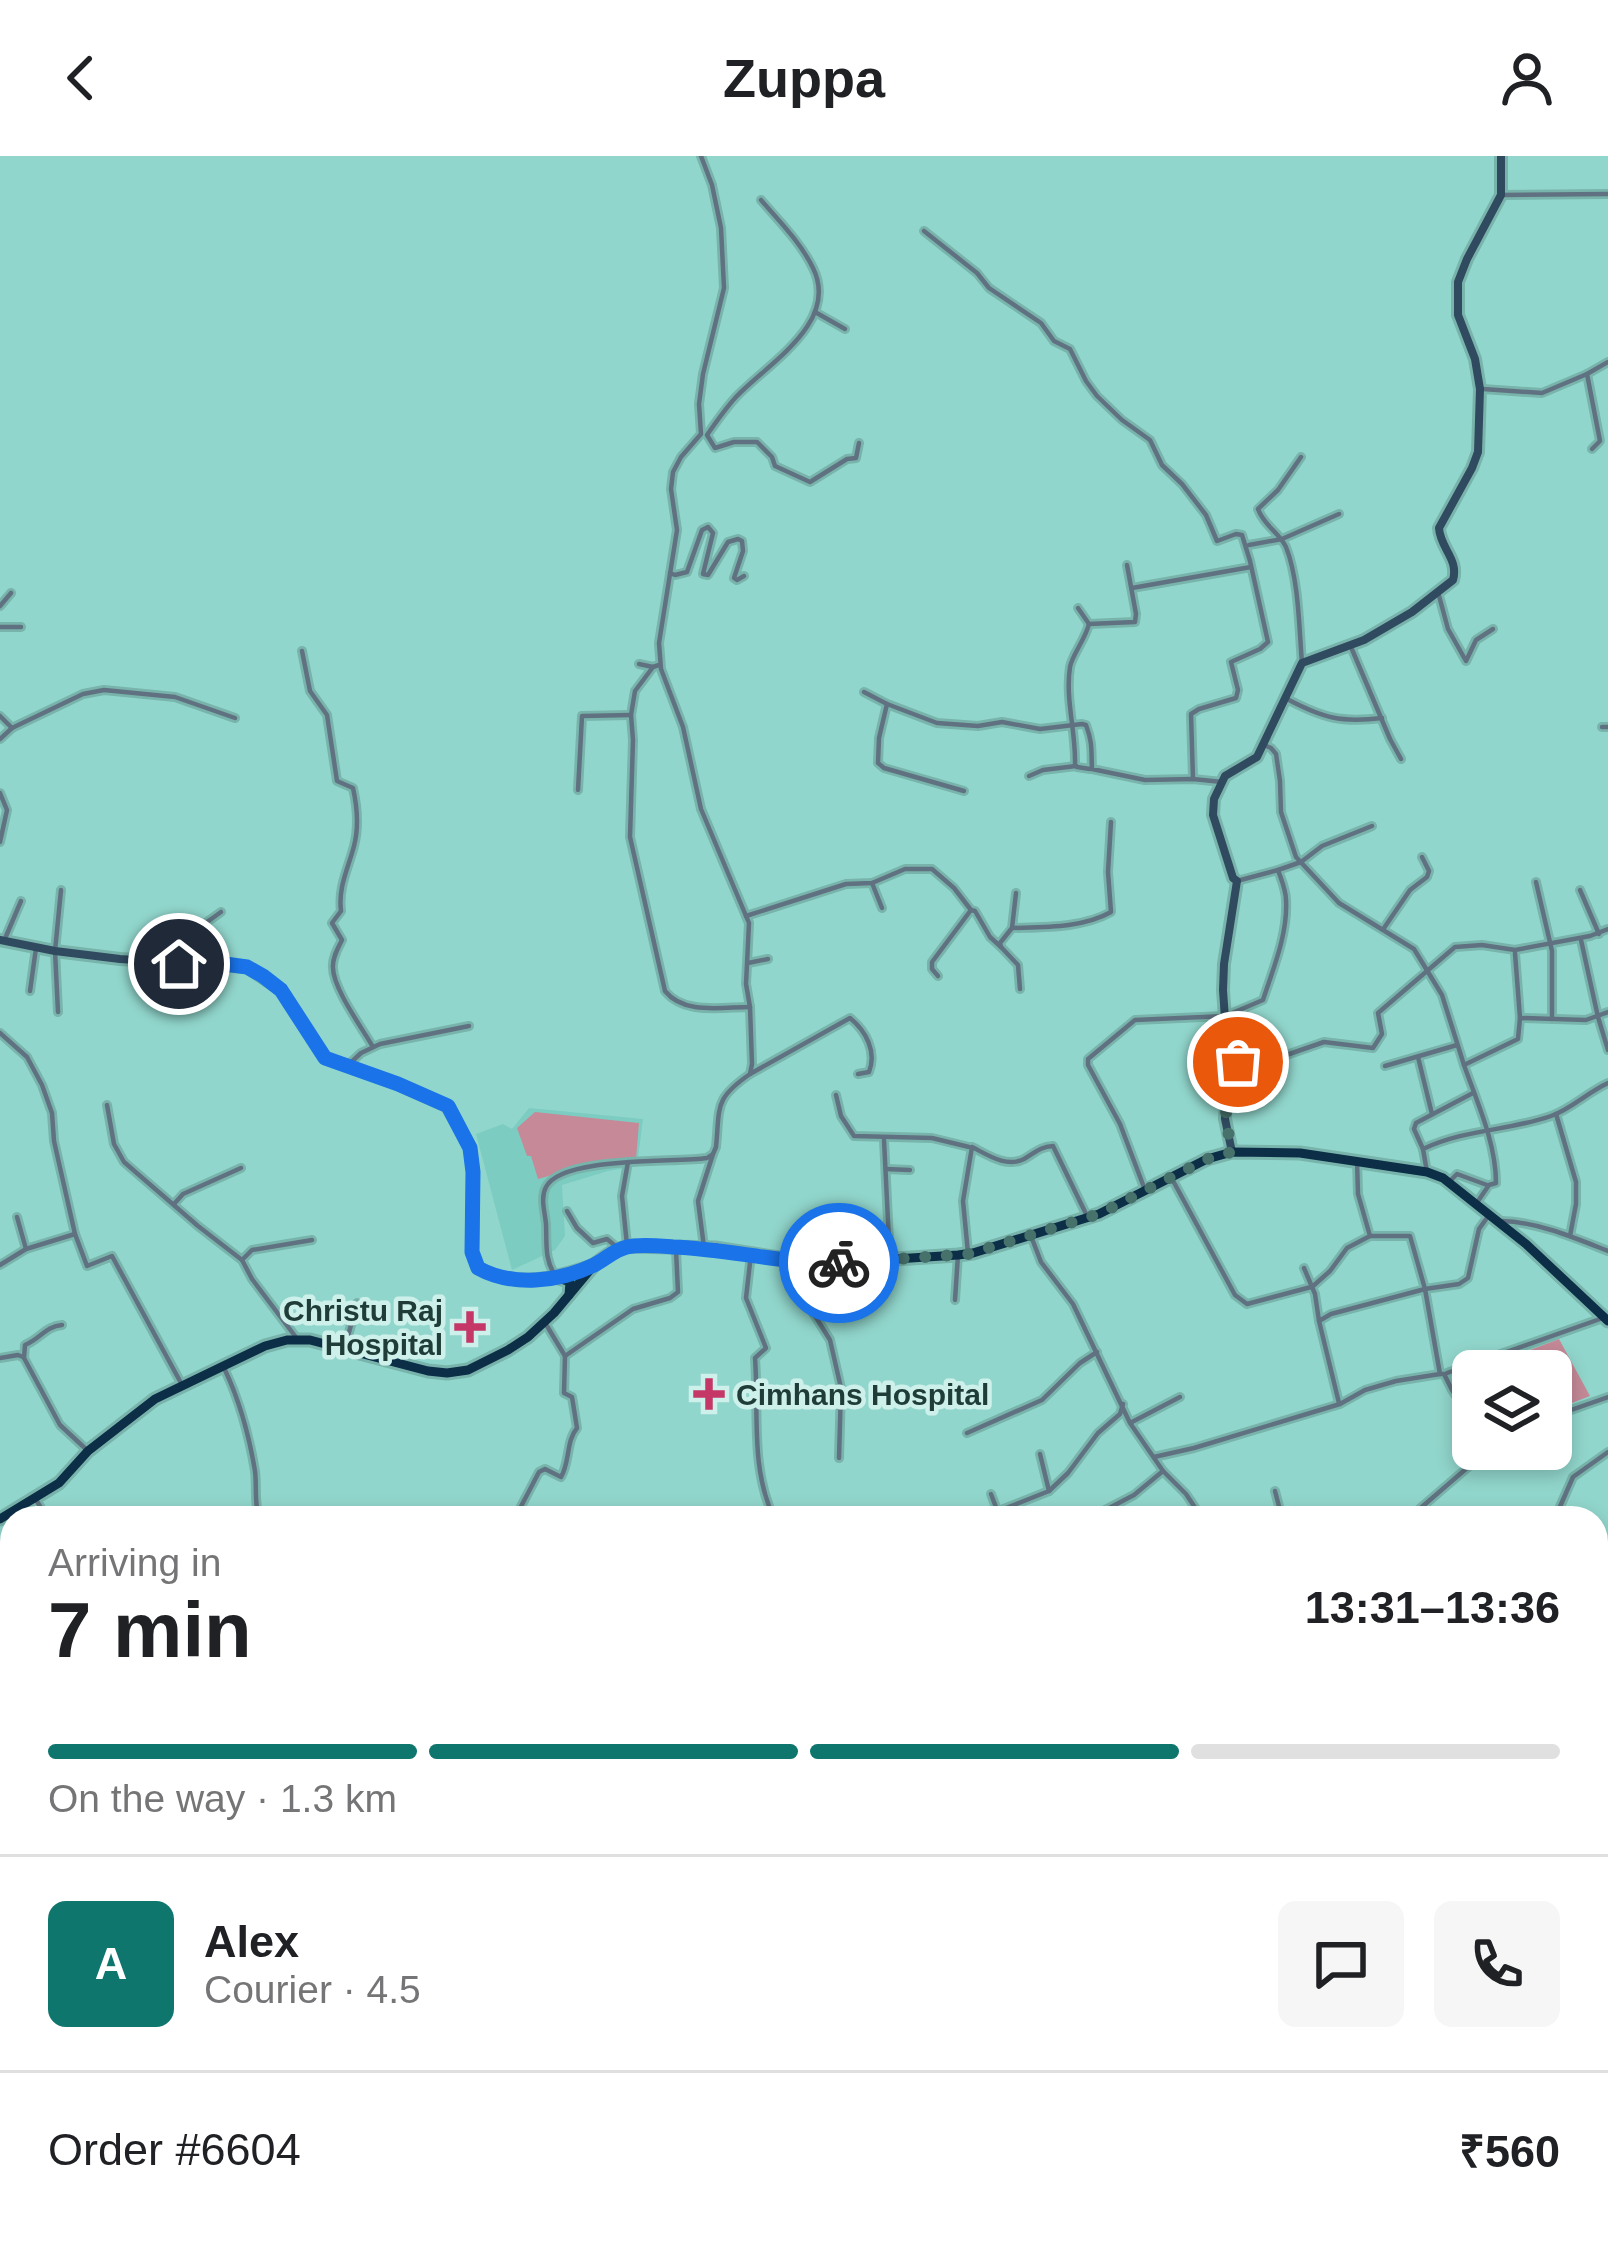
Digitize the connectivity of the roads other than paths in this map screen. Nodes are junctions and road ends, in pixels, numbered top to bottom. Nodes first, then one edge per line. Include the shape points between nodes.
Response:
1 (700, 156) edge
2 (1501, 156) edge
3 (1608, 194) edge
4 (1501, 195) junction
5 (761, 200) dead end
6 (924, 231) dead end
7 (815, 312) junction
8 (845, 329) dead end
9 (1608, 362) edge
10 (1587, 374) junction
11 (1480, 389) junction
12 (1608, 428) edge
13 (1599, 430) junction
14 (704, 435) junction
15 (1604, 441) edge
16 (859, 443) dead end
17 (1592, 449) dead end
18 (1301, 457) dead end
19 (1339, 514) dead end
20 (1282, 539) junction
21 (1246, 546) junction
22 (1127, 565) dead end
23 (1251, 567) junction
24 (670, 573) junction
25 (744, 576) dead end
26 (1132, 588) junction
27 (1438, 592) junction
28 (10, 593) dead end
29 (0, 606) edge
30 (1078, 608) dead end
31 (1089, 624) junction
32 (0, 627) edge
33 (21, 627) dead end
34 (1492, 629) dead end
35 (1351, 646) junction
36 (302, 651) dead end
37 (1302, 663) junction
38 (639, 664) dead end
39 (657, 665) junction
40 (864, 692) dead end
41 (1287, 699) junction
42 (887, 704) junction
43 (631, 715) junction
44 (0, 716) edge
45 (235, 718) dead end
46 (1382, 718) junction
47 (1072, 725) junction
48 (12, 728) junction
49 (0, 739) edge
50 (1264, 746) junction
51 (1401, 759) dead end
52 (1076, 766) junction
53 (1092, 769) junction
54 (1029, 776) dead end
55 (1193, 779) junction
56 (1222, 782) junction
57 (578, 790) dead end
58 (964, 791) dead end
59 (0, 793) edge
60 (3, 819) edge
61 (1111, 822) dead end
62 (1372, 826) dead end
63 (0, 842) edge
64 (1422, 857) dead end
65 (1301, 862) junction
66 (1278, 870) junction
67 (1237, 881) junction
68 (1536, 882) dead end
69 (872, 883) junction
70 (61, 890) dead end
71 (1580, 890) dead end
72 (1016, 893) dead end
73 (21, 901) dead end
74 (882, 908) dead end
75 (970, 910) junction
76 (221, 912) dead end
77 (746, 916) junction
78 (1012, 928) junction
79 (1608, 929) edge
80 (1382, 930) junction
81 (1599, 934) junction
82 (1580, 938) junction
83 (2, 941) edge
84 (1551, 944) junction
85 (1001, 947) junction
86 (36, 948) junction
87 (1515, 950) junction
88 (55, 951) junction
89 (768, 959) dead end
90 (748, 963) junction
91 (191, 964) junction
92 (1427, 969) junction
93 (938, 976) dead end
94 (1020, 989) dead end
95 (30, 992) dead end
96 (750, 1007) junction
97 (58, 1012) dead end
98 (1608, 1012) edge
99 (1225, 1016) junction
100 (1598, 1017) junction
101 (1520, 1018) junction
102 (1552, 1019) junction
103 (469, 1025) dead end
104 (0, 1034) edge
105 (1457, 1045) junction
106 (373, 1047) junction
107 (1608, 1050) edge
108 (1418, 1057) junction
109 (1228, 1063) junction
110 (1464, 1065) junction
111 (1385, 1066) dead end
112 (346, 1067) junction
113 (750, 1074) junction
114 (858, 1074) dead end
115 (1608, 1083) edge
116 (1474, 1093) junction
117 (836, 1095) dead end
118 (107, 1105) dead end
119 (1432, 1114) junction
120 (1556, 1114) junction
121 (1487, 1131) junction
122 (883, 1138) junction
123 (972, 1148) junction
124 (1423, 1149) junction
125 (1232, 1152) junction
126 (713, 1154) junction
127 (1357, 1160) junction
128 (628, 1162) junction
129 (241, 1168) dead end
130 (886, 1169) junction
131 (910, 1170) dead end
132 (1427, 1172) junction
133 (1171, 1177) junction
134 (1450, 1182) junction
135 (1489, 1185) junction
136 (1145, 1191) junction
137 (174, 1204) junction
138 (1476, 1204) junction
139 (567, 1211) dead end
140 (17, 1216) dead end
141 (1088, 1218) junction
142 (1493, 1218) junction
143 (76, 1234) junction
144 (1031, 1236) junction
145 (1370, 1236) junction
146 (1570, 1236) junction
147 (312, 1240) dead end
148 (675, 1247) junction
149 (623, 1248) junction
150 (704, 1248) junction
151 (26, 1249) junction
152 (1608, 1251) edge
153 (963, 1255) junction
154 (750, 1258) junction
155 (242, 1260) junction
156 (890, 1261) junction
157 (595, 1264) junction
158 (817, 1264) junction
159 (0, 1265) edge
160 (1304, 1268) dead end
161 (562, 1275) junction
162 (1312, 1287) junction
163 (1425, 1288) junction
164 (573, 1291) junction
165 (956, 1300) dead end
166 (357, 1303) dead end
167 (1606, 1319) edge
168 (544, 1321) junction
169 (1319, 1321) junction
170 (62, 1325) dead end
171 (298, 1340) junction
172 (346, 1347) junction
173 (1097, 1352) junction
174 (565, 1356) junction
175 (0, 1358) edge
176 (24, 1358) junction
177 (222, 1365) junction
178 (1442, 1374) junction
179 (182, 1385) junction
180 (1452, 1389) edge
181 (1180, 1397) dead end
182 (1608, 1397) edge
183 (1123, 1404) junction
184 (1340, 1404) junction
185 (1572, 1410) edge
186 (1130, 1423) junction
187 (967, 1433) dead end
188 (88, 1451) junction
189 (1608, 1452) edge
190 (1040, 1454) dead end
191 (1154, 1456) junction
192 (839, 1458) dead end
193 (1464, 1470) edge
194 (1163, 1471) junction
195 (1049, 1491) junction
196 (1274, 1491) dead end
197 (991, 1494) dead end
198 (35, 1498) junction
199 (22, 1506) edge
200 (40, 1506) edge
201 (258, 1506) edge
202 (521, 1506) edge
203 (770, 1506) edge
204 (996, 1506) edge
205 (1016, 1506) edge
206 (1117, 1506) edge
207 (1194, 1506) edge
208 (1278, 1506) edge
209 (1422, 1506) edge
210 (1560, 1506) edge

1 - 14 street via 721,228 724,288 703,374
2 - 4 main road
3 - 4 street
4 - 11 main road via 1458,282 1458,315
5 - 7 street via 816,272
6 - 21 street via 1070,349 1097,396 1150,440 1217,541 1239,534
7 - 8 street
7 - 14 street
9 - 10 street
10 - 11 street via 1542,393
10 - 13 street
11 - 27 main road via 1476,460 1439,528 1455,573
12 - 13 street
13 - 15 street
14 - 16 street via 715,448 757,442 775,466 810,482 856,458
14 - 24 street via 674,472
15 - 17 street
18 - 20 street via 1258,509
19 - 20 street
20 - 21 street
20 - 37 street
21 - 23 street
22 - 26 street
23 - 26 street
23 - 55 street via 1268,642 1231,662 1236,698 1191,714
24 - 25 street via 687,572 708,527 703,574 734,539 744,545 734,578
24 - 39 street
26 - 31 street via 1133,623
27 - 34 street via 1466,661
27 - 35 main road
28 - 29 street
30 - 31 street
31 - 47 street via 1070,662
32 - 33 street
35 - 37 main road
35 - 46 street
36 - 106 street via 310,692 326,715 337,781 354,792 354,846 332,923 342,940 332,965
37 - 41 main road
38 - 39 street
39 - 43 street via 635,691
39 - 77 street via 683,728 701,809
40 - 42 street
41 - 46 street via 1320,717
41 - 50 main road
42 - 47 street via 938,723
42 - 58 street via 878,763
43 - 57 street via 582,716
43 - 96 street via 630,837 665,991 683,1006
44 - 48 street
45 - 48 street via 175,697 104,690
46 - 51 street
47 - 52 street
47 - 53 street via 1086,725
48 - 49 street
50 - 56 main road
50 - 65 street via 1276,754 1281,812
52 - 53 street
52 - 54 street
53 - 55 street
55 - 56 street
56 - 67 main road via 1213,815
59 - 60 street
60 - 63 street
61 - 78 street via 1111,912
62 - 65 street
64 - 80 street via 1427,877
65 - 66 street
65 - 80 street via 1340,903
66 - 67 street
66 - 99 street via 1286,908 1263,1000
67 - 99 main road
68 - 84 street
69 - 74 street
69 - 75 street via 904,869 932,869
69 - 77 street
70 - 88 street
71 - 81 street
72 - 78 street
73 - 83 street
75 - 85 street
75 - 93 street via 932,962
76 - 91 street via 194,932
77 - 90 street
78 - 85 street
79 - 81 street
80 - 92 street via 1410,945
81 - 82 street
82 - 84 street
82 - 100 street
83 - 86 main road
84 - 87 street
84 - 102 street
85 - 94 street via 1018,965
86 - 88 main road
86 - 95 street
87 - 92 street via 1455,947
87 - 101 street
88 - 91 main road
88 - 97 street
89 - 90 street
90 - 96 street
91 - 112 main road via 247,967 263,976 325,1058
92 - 105 street
92 - 109 street via 1378,1013 1382,1034 1373,1048 1324,1042 1272,1060
96 - 113 street
98 - 100 street
99 - 109 main road
99 - 136 street via 1135,1020 1088,1059
100 - 102 street
100 - 107 street
101 - 102 street
101 - 110 street via 1518,1039
103 - 106 street
104 - 143 street via 27,1057 42,1085
105 - 108 street
105 - 110 street
106 - 112 street
108 - 111 street
108 - 119 street
109 - 125 main road
110 - 116 street
112 - 161 main road via 448,1106 470,1148 478,1268 515,1280
113 - 114 street via 850,1018 872,1053 869,1072
113 - 126 street via 722,1097
115 - 120 street
116 - 119 street
116 - 121 street
117 - 122 street via 854,1136
118 - 137 street via 124,1162
119 - 124 street via 1414,1126
120 - 121 street
120 - 146 street via 1576,1182
121 - 124 street
121 - 135 street via 1496,1173
122 - 123 street
122 - 130 street
123 - 141 street via 1014,1163 1053,1146
123 - 153 street
124 - 132 street
125 - 127 main road
125 - 133 main road
126 - 128 street
126 - 150 street via 698,1201
127 - 132 main road
127 - 145 street
128 - 149 street
128 - 161 street via 590,1166 544,1190 546,1258
129 - 137 street
130 - 131 street
130 - 156 street
132 - 134 main road
133 - 136 main road
133 - 162 street via 1246,1304
134 - 135 street via 1457,1174
134 - 138 main road
135 - 138 street
136 - 141 main road
137 - 155 street
138 - 142 main road
139 - 149 street via 593,1243 607,1239
140 - 151 street
141 - 144 main road
142 - 146 street
142 - 163 street via 1478,1229 1468,1278
142 - 167 main road
143 - 151 street
143 - 179 street via 87,1266 116,1259
144 - 153 main road
144 - 173 street
145 - 162 street via 1347,1248
145 - 163 street via 1410,1236
146 - 152 street
147 - 155 street via 252,1250
148 - 149 main road
148 - 150 main road
148 - 174 street via 678,1292 632,1309
149 - 157 main road
150 - 154 main road
151 - 159 street
153 - 156 main road
153 - 165 street
154 - 158 main road
154 - 203 street via 746,1298 766,1348 755,1358 755,1429
155 - 171 street
156 - 158 main road
157 - 161 main road
157 - 164 main road
158 - 192 street via 822,1302 812,1311 830,1340 841,1388
160 - 162 street
161 - 164 main road
162 - 169 street
163 - 169 street
163 - 178 street
164 - 168 main road
166 - 172 street
167 - 178 street
168 - 172 main road via 468,1370 428,1371
168 - 174 street
169 - 184 street
170 - 176 street via 25,1345
171 - 172 main road
171 - 177 main road
173 - 183 street
173 - 187 street via 1042,1400
174 - 202 street via 563,1390 578,1428 560,1478 539,1472
175 - 176 street
176 - 188 street via 61,1425
177 - 179 main road
177 - 201 street via 249,1439
178 - 180 street
178 - 184 street via 1365,1390
179 - 188 main road
181 - 186 street
182 - 185 street
183 - 186 street
183 - 195 street
184 - 191 street
186 - 191 street
188 - 198 main road
189 - 210 street via 1573,1477
190 - 195 street
191 - 194 street
193 - 209 street
194 - 206 street
194 - 207 street
195 - 205 street
196 - 208 street
197 - 204 street
198 - 199 main road
198 - 200 street

